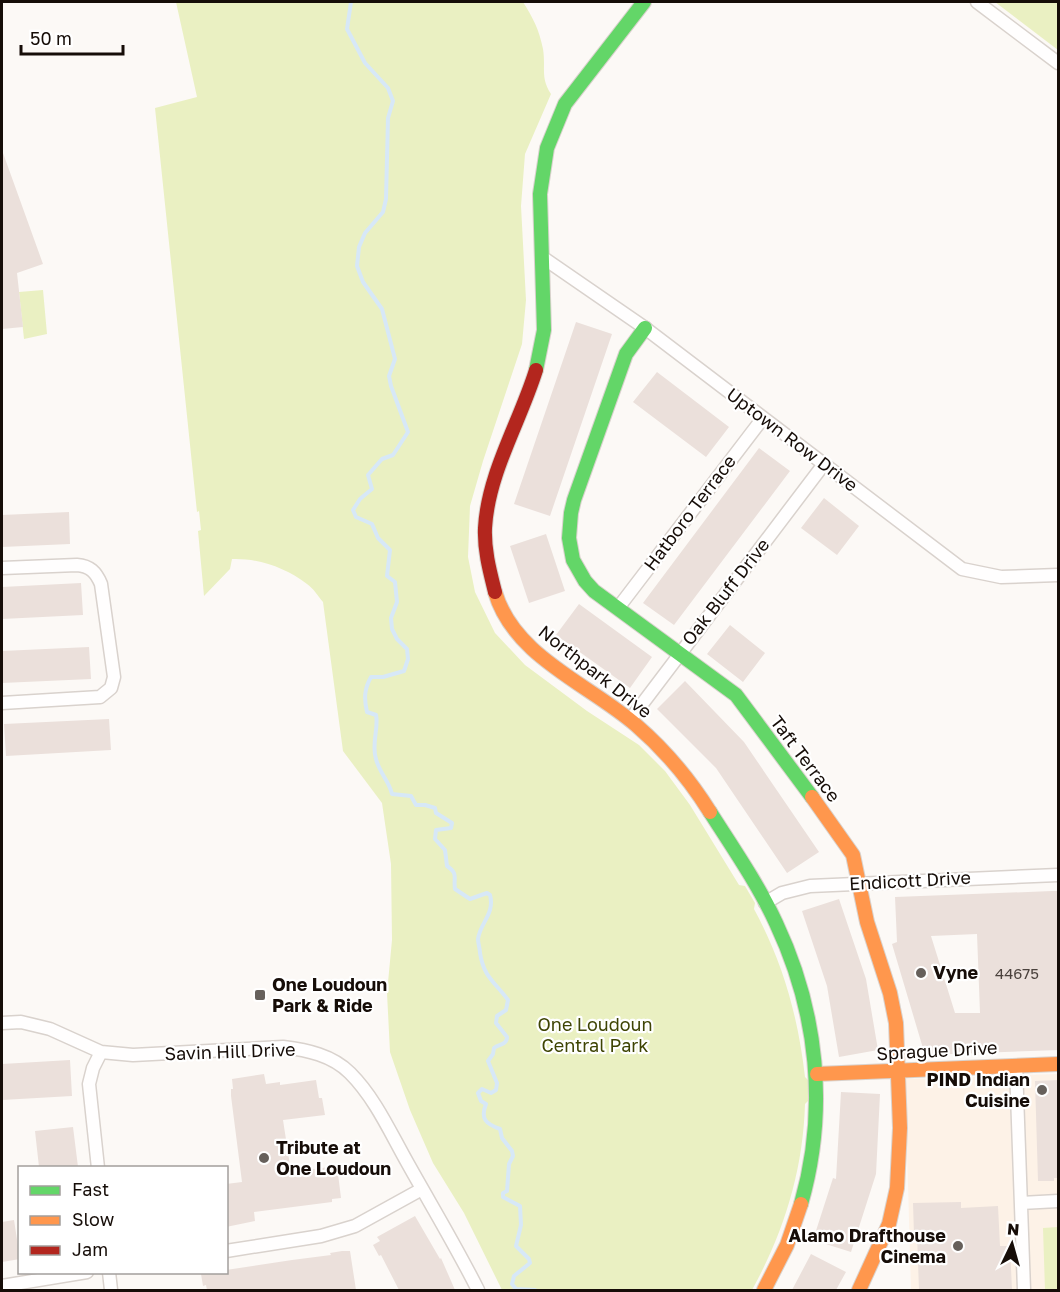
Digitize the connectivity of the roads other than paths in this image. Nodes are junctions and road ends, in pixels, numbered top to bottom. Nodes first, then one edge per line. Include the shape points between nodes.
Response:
1 (644, 2) edge
2 (977, 2) edge
3 (1059, 63) edge
4 (542, 257) junction
5 (645, 328) junction
6 (763, 418) junction
7 (824, 464) junction
8 (2, 568) edge
9 (1059, 575) edge
10 (618, 608) junction
11 (679, 653) junction
12 (2, 704) edge
13 (630, 720) junction
14 (1059, 875) edge
15 (860, 883) junction
16 (765, 903) junction
17 (2, 1023) edge
18 (101, 1052) junction
19 (1059, 1064) edge
20 (1016, 1066) junction
21 (898, 1071) junction
22 (817, 1074) junction
23 (98, 1166) edge
24 (422, 1189) junction
25 (1059, 1201) edge
26 (1021, 1203) junction
27 (228, 1251) edge
28 (75, 1274) edge
29 (109, 1274) edge
30 (2, 1286) edge
31 (111, 1290) edge
32 (478, 1290) edge
33 (765, 1290) edge
34 (859, 1290) edge
35 (1024, 1290) edge

1 - 4 street, Northpark Drive via 556,120 540,172
2 - 3 street
4 - 5 street, Uptown Row Drive
4 - 13 street, Northpark Drive via 543,336 538,362 491,498 485,526 487,558 496,599 513,628 542,657
5 - 6 street, Uptown Row Drive
5 - 10 street, Taft Terrace via 626,354 574,501 568,534 568,547 579,573 594,591
6 - 7 street, Uptown Row Drive
6 - 10 street, Hatboro Terrace
7 - 9 street, Uptown Row Drive via 962,569 1001,577
7 - 11 street, Oak Bluff Drive
8 - 12 street via 77,565 94,571 100,584 114,677 111,688 100,697
10 - 11 street, Taft Terrace
11 - 13 street, Oak Bluff Drive
11 - 15 street, Taft Terrace via 736,695 846,843
13 - 16 street, Northpark Drive via 696,791
14 - 15 street, Endicott Drive
15 - 16 street, Endicott Drive via 797,888
15 - 21 street, Taft Terrace via 867,922 890,993
16 - 22 street, Northpark Drive via 800,984
17 - 18 street, Savin Hill Drive via 21,1022 50,1029
18 - 23 street via 89,1084
18 - 24 street, Savin Hill Drive via 133,1055 283,1047 323,1055 350,1072 372,1100
19 - 20 street, Sprague Drive
20 - 21 street, Sprague Drive
20 - 26 street
21 - 22 street, Sprague Drive
21 - 34 street, Taft Terrace via 897,1188 889,1224
22 - 33 street, Northpark Drive via 815,1137 807,1185 784,1253
24 - 27 street via 355,1226 321,1236
24 - 32 street, Savin Hill Drive
25 - 26 street
26 - 35 street
28 - 30 street
29 - 31 street

